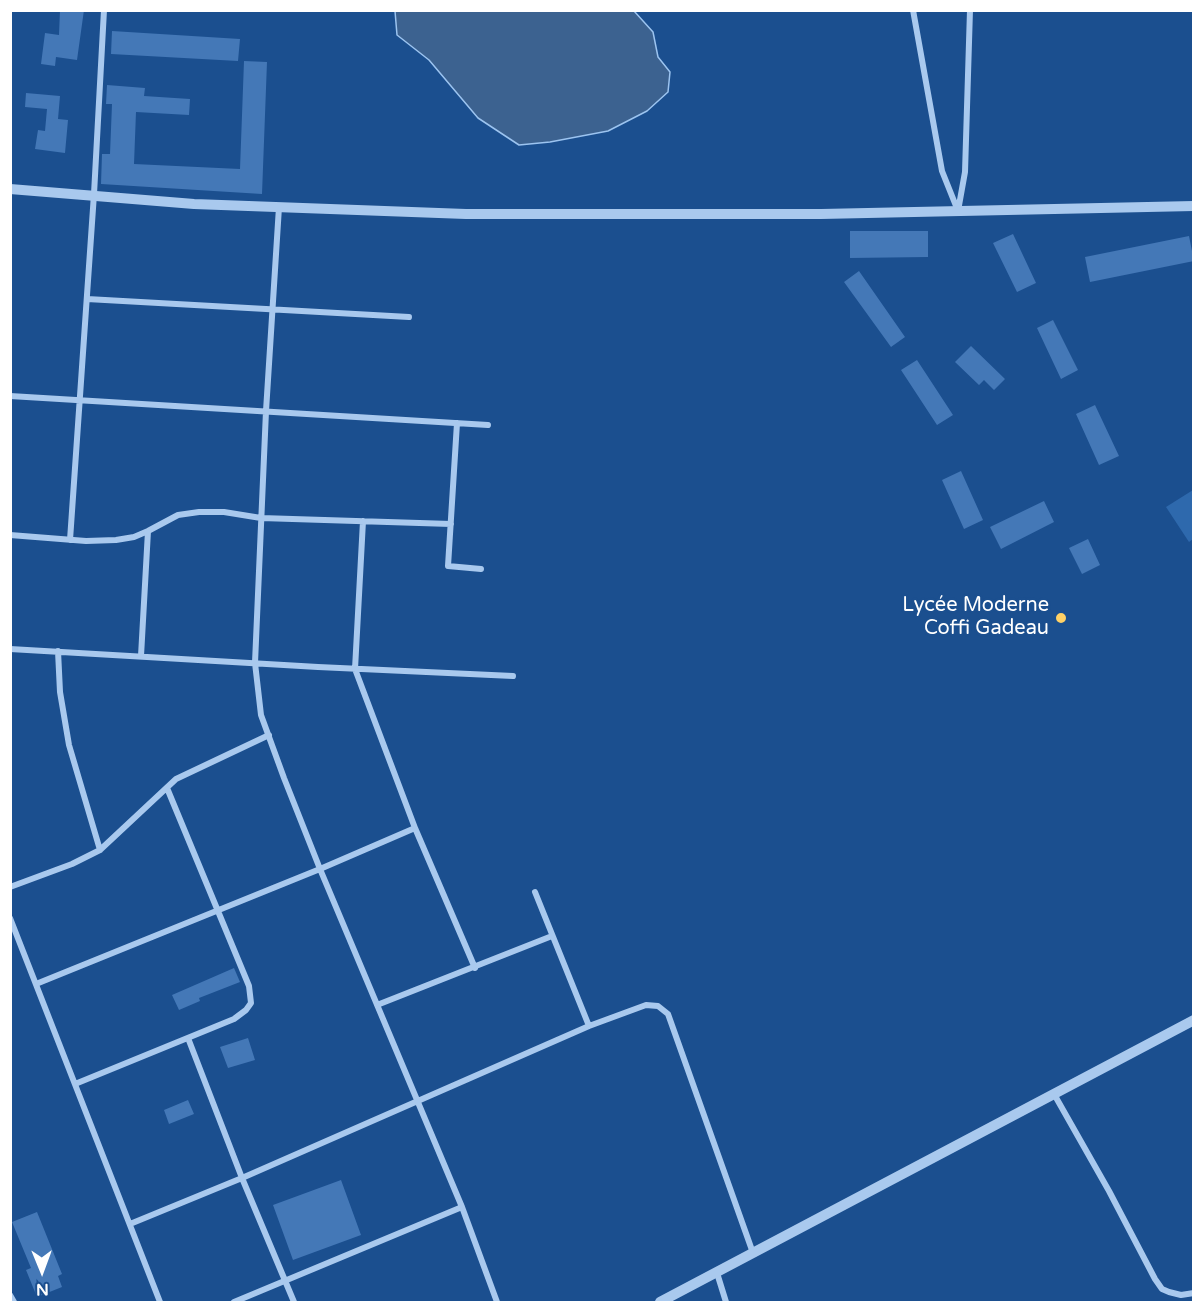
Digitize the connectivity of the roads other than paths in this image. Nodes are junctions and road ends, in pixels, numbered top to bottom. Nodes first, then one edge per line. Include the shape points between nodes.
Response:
1 (104, 10) edge
2 (913, 10) edge
3 (970, 10) edge
4 (10, 189) edge
5 (94, 194) junction
6 (1194, 206) edge
7 (279, 207) junction
8 (958, 211) junction
9 (87, 299) junction
10 (273, 310) junction
11 (410, 317) dead end
12 (10, 396) edge
13 (80, 400) junction
14 (266, 411) junction
15 (457, 423) junction
16 (488, 425) dead end
17 (261, 518) junction
18 (363, 521) junction
19 (451, 524) junction
20 (148, 531) junction
21 (10, 536) edge
22 (70, 540) junction
23 (481, 569) dead end
24 (10, 649) edge
25 (58, 651) junction
26 (141, 656) junction
27 (255, 663) junction
28 (355, 669) junction
29 (513, 676) dead end
30 (268, 735) junction
31 (166, 788) junction
32 (415, 828) junction
33 (100, 850) junction
34 (320, 869) junction
35 (10, 887) edge
36 (535, 892) dead end
37 (217, 911) junction
38 (10, 918) edge
39 (552, 936) junction
40 (475, 968) junction
41 (36, 984) junction
42 (377, 1005) junction
43 (1194, 1020) edge
44 (589, 1026) junction
45 (188, 1038) junction
46 (75, 1084) junction
47 (1054, 1094) junction
48 (417, 1101) junction
49 (242, 1178) junction
50 (462, 1207) junction
51 (130, 1224) junction
52 (754, 1253) junction
53 (717, 1273) junction
54 (286, 1281) junction
55 (1194, 1293) edge
56 (10, 1295) edge
57 (14, 1302) edge
58 (160, 1302) edge
59 (234, 1302) edge
60 (294, 1302) edge
61 (498, 1302) edge
62 (660, 1302) edge
63 (726, 1302) edge

1 - 5 street
2 - 8 street via 942,171
3 - 8 street via 966,172
4 - 5 street
5 - 7 street
5 - 9 street
6 - 8 street
7 - 8 street via 466,214
7 - 10 street
9 - 10 street
9 - 13 street
10 - 11 street
10 - 14 street
12 - 13 street
13 - 14 street
13 - 22 street
14 - 15 street
14 - 17 street
15 - 16 street
15 - 19 street
17 - 18 street
17 - 20 street via 199,512 178,515
17 - 27 street
18 - 19 street
18 - 28 street
19 - 23 street via 448,566
20 - 22 street via 116,540
20 - 26 street
21 - 22 street
24 - 25 street
25 - 26 street
25 - 33 street via 69,745
26 - 27 street
27 - 28 street
27 - 30 street via 261,715
28 - 29 street
28 - 32 street
30 - 31 street via 176,779
30 - 34 street
31 - 33 street
31 - 37 street
32 - 34 street
32 - 40 street
33 - 35 street
34 - 37 street
34 - 42 street
36 - 39 street
37 - 41 street
37 - 45 street via 249,986 251,1003 234,1019
38 - 41 street
39 - 40 street
39 - 44 street
40 - 42 street
41 - 46 street
42 - 48 street
43 - 47 street
44 - 48 street
44 - 52 street via 646,1005 658,1006 668,1014
45 - 46 street
45 - 49 street
46 - 51 street
47 - 52 street
47 - 55 street via 1155,1280 1169,1292
48 - 49 street
48 - 50 street
49 - 51 street
49 - 54 street
50 - 54 street
50 - 61 street
51 - 58 street
52 - 53 street
53 - 62 street
53 - 63 street
54 - 59 street
54 - 60 street
56 - 57 street

